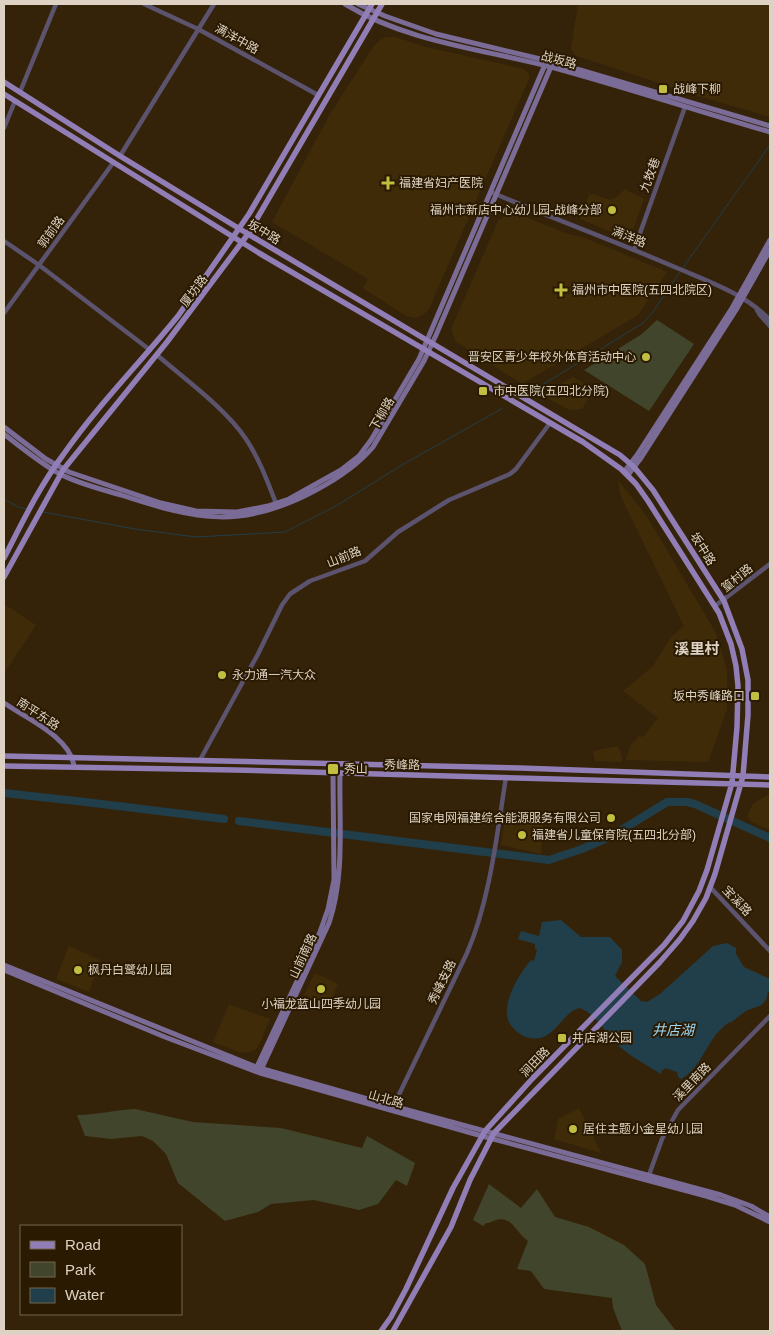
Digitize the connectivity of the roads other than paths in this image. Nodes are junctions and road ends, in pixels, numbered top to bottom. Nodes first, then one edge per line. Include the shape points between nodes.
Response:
1 (56, 4) edge
2 (144, 4) edge
3 (214, 4) edge
4 (345, 4) edge
5 (358, 4) edge
6 (382, 4) edge
7 (369, 9) edge
8 (376, 16) junction
9 (198, 29) junction
10 (546, 63) junction
11 (552, 65) junction
12 (4, 82) edge
13 (20, 92) junction
14 (4, 94) edge
15 (318, 95) junction
16 (15, 101) junction
17 (685, 107) junction
18 (770, 126) edge
19 (4, 128) edge
20 (770, 132) edge
21 (120, 156) junction
22 (113, 163) junction
23 (490, 192) junction
24 (496, 194) junction
25 (239, 229) junction
26 (248, 234) junction
27 (234, 238) junction
28 (770, 240) edge
29 (4, 241) edge
30 (242, 243) junction
31 (634, 250) junction
32 (770, 250) edge
33 (38, 266) junction
34 (740, 298) junction
35 (757, 309) junction
36 (4, 313) edge
37 (770, 320) edge
38 (770, 326) edge
39 (430, 341) junction
40 (150, 350) junction
41 (426, 351) junction
42 (157, 355) junction
43 (550, 423) junction
44 (4, 427) edge
45 (4, 434) edge
46 (45, 461) junction
47 (633, 465) junction
48 (54, 467) junction
49 (62, 472) junction
50 (626, 473) junction
51 (276, 506) junction
52 (4, 558) edge
53 (770, 564) edge
54 (4, 577) edge
55 (724, 601) junction
56 (715, 606) junction
57 (4, 705) edge
58 (4, 756) edge
59 (71, 759) junction
60 (200, 760) junction
61 (4, 766) edge
62 (72, 767) junction
63 (337, 774) junction
64 (734, 776) junction
65 (743, 776) junction
66 (770, 776) edge
67 (506, 777) junction
68 (732, 783) junction
69 (742, 783) junction
70 (770, 785) edge
71 (710, 887) junction
72 (770, 951) edge
73 (4, 965) edge
74 (4, 970) edge
75 (770, 1016) edge
76 (258, 1070) junction
77 (393, 1108) junction
78 (484, 1134) junction
79 (493, 1136) junction
80 (649, 1175) junction
81 (770, 1217) edge
82 (770, 1222) edge
83 (381, 1331) edge
84 (393, 1331) edge

1 - 13 street
2 - 9 street, 满洋中路
3 - 9 street
4 - 7 main road, 战坂路
5 - 7 main road, 战坂路
6 - 8 main road, 厦坊路
7 - 8 main road, 战坂路
7 - 15 main road, 厦坊路
8 - 10 main road, 战坂路 via 398,28 452,45
8 - 26 main road, 厦坊路
9 - 15 street, 满洋中路
9 - 21 street
10 - 11 main road, 战坂路
10 - 23 main road, 下柳路
11 - 17 main road, 战坂路
11 - 18 main road, 战坂路
11 - 24 main road, 下柳路
12 - 13 main road, 坂中路
13 - 21 main road, 坂中路
14 - 16 main road, 坂中路
15 - 25 main road, 厦坊路
16 - 19 street
16 - 22 main road, 坂中路
17 - 20 main road, 战坂路
17 - 31 street, 九牧巷
21 - 25 main road, 坂中路
22 - 27 main road, 坂中路
22 - 33 street, 郭前路
23 - 24 street, 满洋路
23 - 39 main road, 下柳路
24 - 31 street, 满洋路
24 - 39 main road, 下柳路
25 - 26 main road, 坂中路
25 - 27 main road, 厦坊路
26 - 30 main road, 厦坊路
26 - 39 main road, 坂中路
27 - 30 main road, 坂中路
27 - 40 main road, 厦坊路
28 - 34 main road
29 - 33 street
30 - 41 main road, 坂中路
30 - 42 main road, 厦坊路
31 - 34 street, 满洋路
32 - 34 main road
33 - 36 street, 郭前路
33 - 40 street
34 - 35 street, 满洋路
34 - 47 main road
35 - 37 street, 满洋路
35 - 38 street, 满洋路
39 - 41 main road, 下柳路
39 - 47 main road, 坂中路
40 - 48 main road, 厦坊路
41 - 43 main road, 坂中路
41 - 51 main road, 下柳路 via 359,456 328,478
42 - 49 main road, 厦坊路
42 - 51 street via 235,425 255,454
43 - 50 main road, 坂中路 via 599,452
43 - 60 street, 山前路 via 510,474 449,500 402,529 365,561 310,581 290,594
44 - 46 main road
45 - 46 main road
46 - 48 main road, 下柳路
47 - 50 main road
47 - 55 main road, 坂中路 via 653,490
48 - 49 main road, 下柳路
48 - 52 main road, 厦坊路
49 - 51 main road, 下柳路 via 160,508 189,515 246,516
49 - 54 main road, 厦坊路
50 - 56 main road, 坂中路 via 654,510
53 - 55 street, 篁村路
55 - 56 street, 篁村路
55 - 65 main road, 坂中路 via 742,649 748,680
56 - 64 main road, 坂中路 via 731,644 738,678
57 - 59 main road, 南平东路 via 54,736 67,748
58 - 59 main road, 秀峰路
59 - 60 main road, 秀峰路
59 - 62 main road
60 - 64 main road, 秀峰路
61 - 62 main road, 秀峰路
62 - 63 main road, 秀峰路
63 - 67 main road, 秀峰路
63 - 76 main road, 山前南路 via 333,825 334,880 326,918
63 - 76 main road, 山前南路 via 340,840 337,888 331,916
64 - 65 main road, 秀峰路
64 - 68 main road
65 - 66 main road, 秀峰路
65 - 69 main road, 坂中路
67 - 68 main road, 秀峰路
67 - 77 street, 秀峰支路 via 495,845 471,943
68 - 69 main road, 秀峰路
68 - 78 main road, 涧田路 via 707,870 689,911 676,931 532,1079
69 - 70 main road, 秀峰路
69 - 71 main road, 涧田路
71 - 72 street, 宝溪路
71 - 79 main road, 涧田路 via 693,921 675,945
73 - 76 main road, 山北路
74 - 76 main road, 山北路
75 - 80 street, 溪里南路 via 678,1110 662,1139
76 - 77 main road, 山北路
77 - 78 main road, 山北路
78 - 79 main road, 山北路
78 - 83 main road, 涧田路 via 453,1188 406,1289
79 - 80 main road, 山北路
79 - 82 main road, 山北路 via 735,1205
79 - 84 main road, 涧田路 via 451,1227
80 - 81 main road, 山北路 via 722,1195

